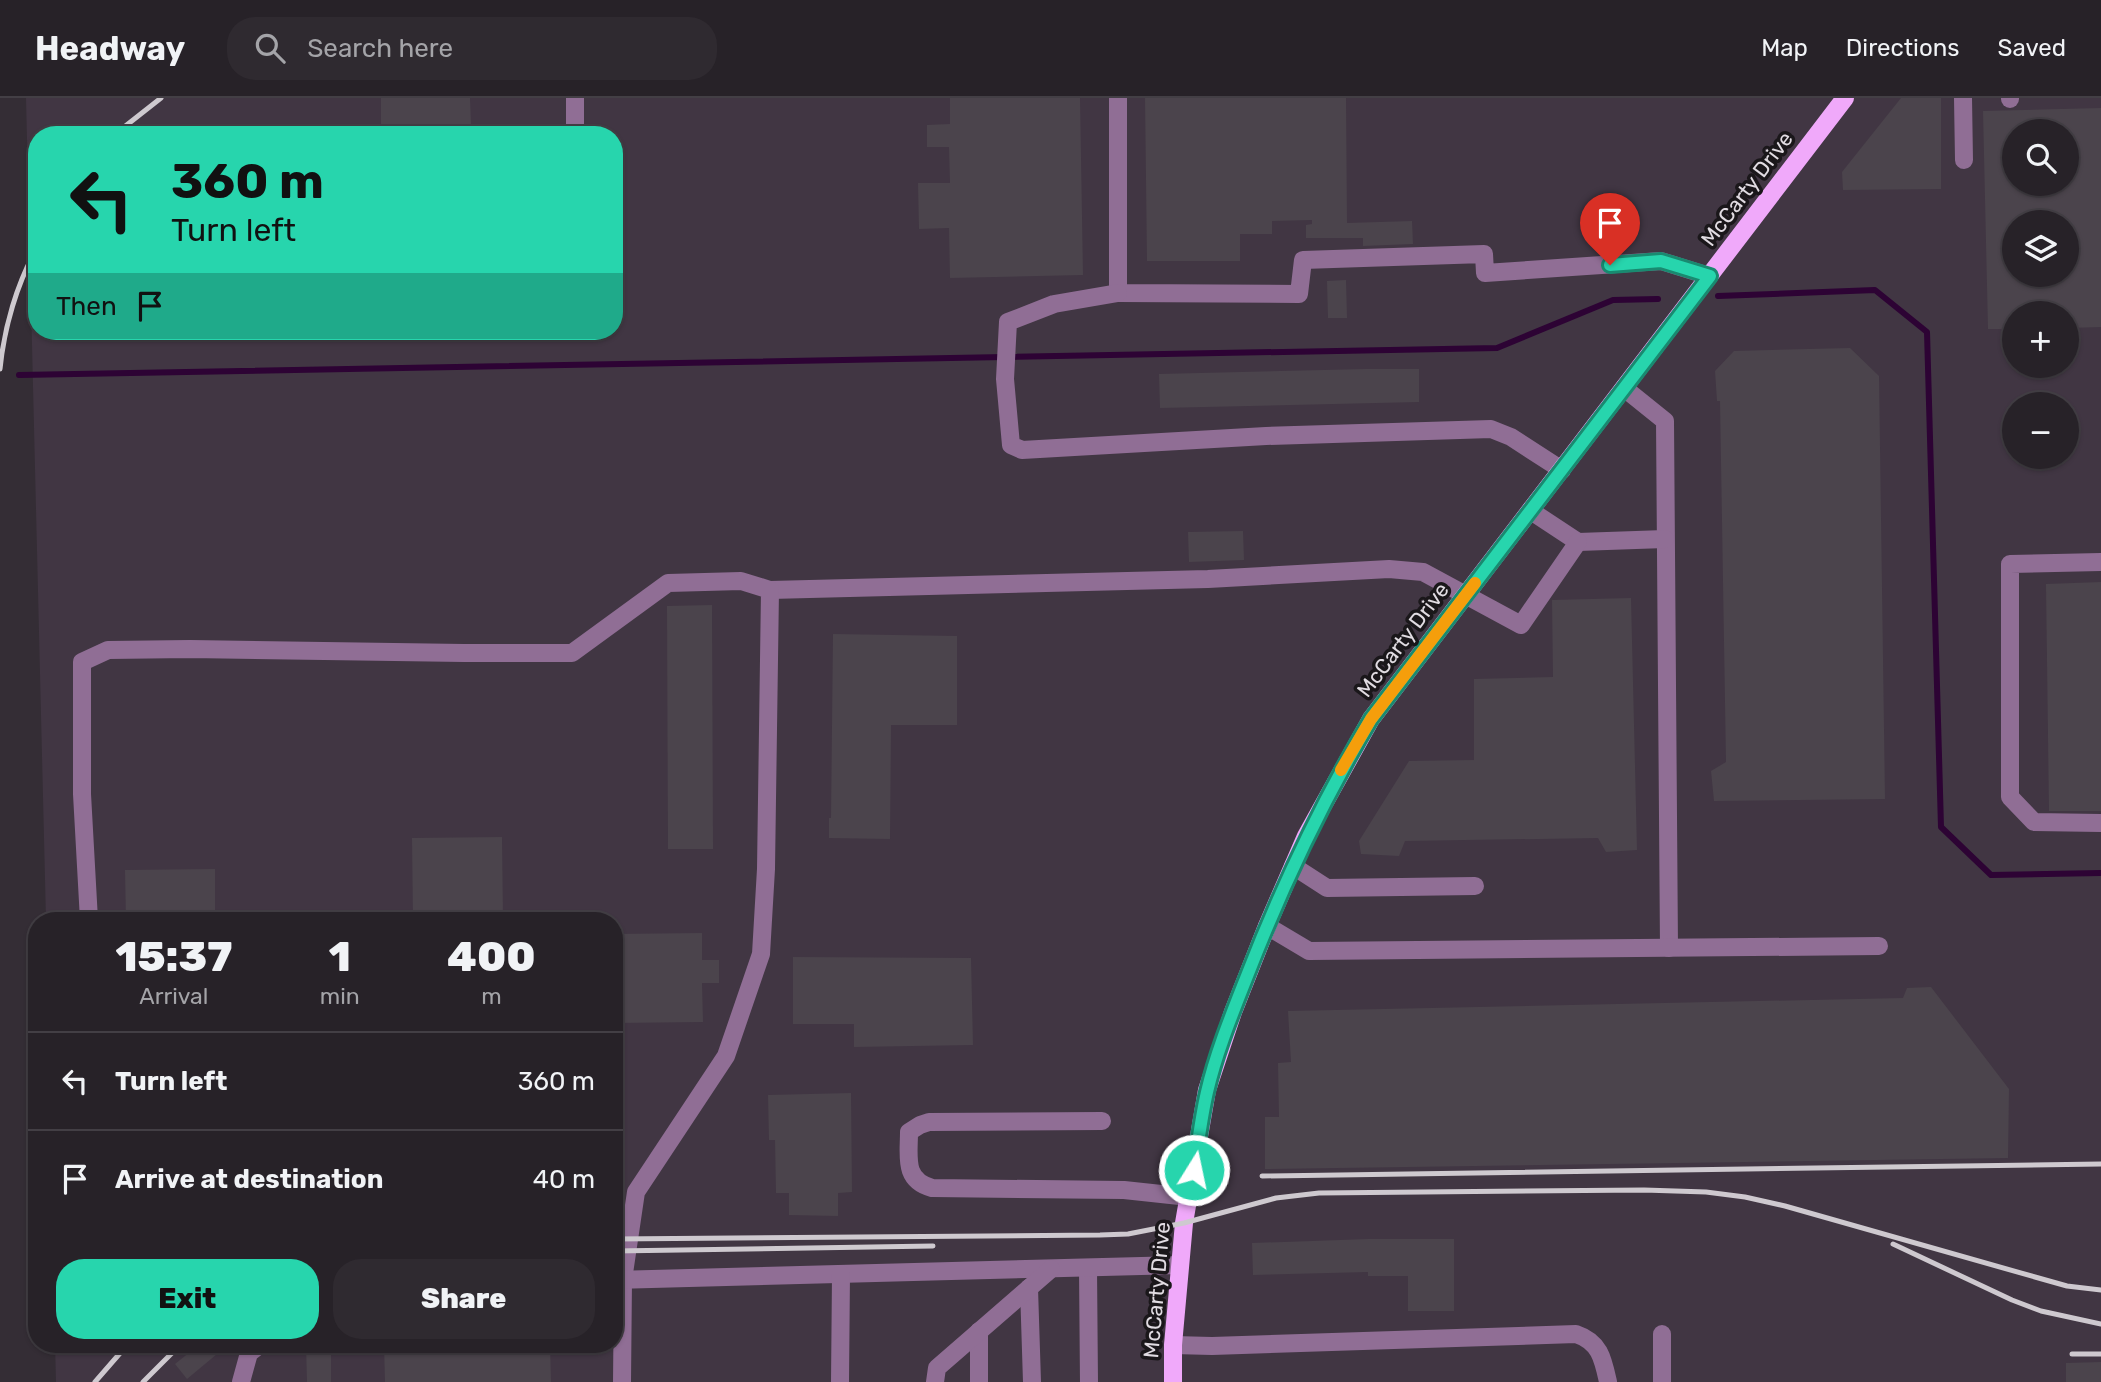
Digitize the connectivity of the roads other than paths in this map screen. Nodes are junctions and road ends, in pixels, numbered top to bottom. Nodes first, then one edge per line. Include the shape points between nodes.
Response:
1 (575, 98) edge
2 (1118, 98) edge
3 (1845, 98) edge
4 (1963, 98) edge
5 (575, 126) edge
6 (1964, 160) dead end
7 (1710, 276) junction
8 (1118, 293) junction
9 (1625, 388) junction
10 (1562, 470) junction
11 (1531, 511) junction
12 (1665, 539) junction
13 (1578, 542) junction
14 (2101, 562) edge
15 (770, 590) junction
16 (1467, 594) junction
17 (2101, 823) edge
18 (1293, 866) junction
19 (1475, 886) dead end
20 (89, 912) edge
21 (1266, 926) junction
22 (1879, 946) dead end
23 (1668, 948) junction
24 (1102, 1121) dead end
25 (1189, 1197) junction
26 (623, 1259) edge
27 (1180, 1265) junction
28 (1088, 1268) junction
29 (1051, 1269) junction
30 (841, 1274) junction
31 (623, 1280) edge
32 (1029, 1288) junction
33 (979, 1331) junction
34 (1661, 1334) dead end
35 (1172, 1345) junction
36 (249, 1353) edge
37 (621, 1353) edge
38 (242, 1382) edge
39 (622, 1382) edge
40 (840, 1382) edge
41 (935, 1382) edge
42 (979, 1382) edge
43 (1032, 1382) edge
44 (1089, 1382) edge
45 (1173, 1382) edge
46 (1608, 1382) edge
47 (1662, 1382) edge

1 - 5 street
2 - 8 street
3 - 7 main road, McCarty Drive
4 - 6 street
7 - 8 street via 1661,261 1485,273 1484,254 1303,260 1299,294
7 - 9 main road, McCarty Drive
8 - 10 street via 1055,303 1008,321 1005,370 1011,445 1023,450 1491,429
9 - 10 main road, McCarty Drive
9 - 12 street via 1665,421
10 - 11 main road, McCarty Drive
11 - 13 street
11 - 16 main road, McCarty Drive
12 - 13 street
12 - 23 street
13 - 16 street via 1521,625
14 - 17 street via 2010,564 2011,797 2034,822
15 - 16 street via 1208,579 1389,569 1423,572
15 - 20 street via 741,581 668,583 572,653 108,650 82,662
15 - 26 street via 761,954 726,1056 636,1192
16 - 18 main road, McCarty Drive via 1371,719
18 - 19 street via 1327,888
18 - 21 main road, McCarty Drive
21 - 23 street via 1309,951
21 - 25 main road, McCarty Drive via 1207,1090
22 - 23 street
24 - 25 street via 929,1122 909,1132 909,1167 920,1185 932,1188 1124,1190
25 - 27 main road, McCarty Drive
27 - 28 street
27 - 35 main road, McCarty Drive
28 - 29 street
28 - 44 street
29 - 30 street
29 - 32 street
30 - 31 street
30 - 40 street
32 - 33 street
32 - 43 street
33 - 41 street via 937,1368
33 - 42 street
34 - 47 street
35 - 45 main road, McCarty Drive
35 - 46 street via 1576,1334 1589,1338 1598,1350
36 - 38 street
37 - 39 street

